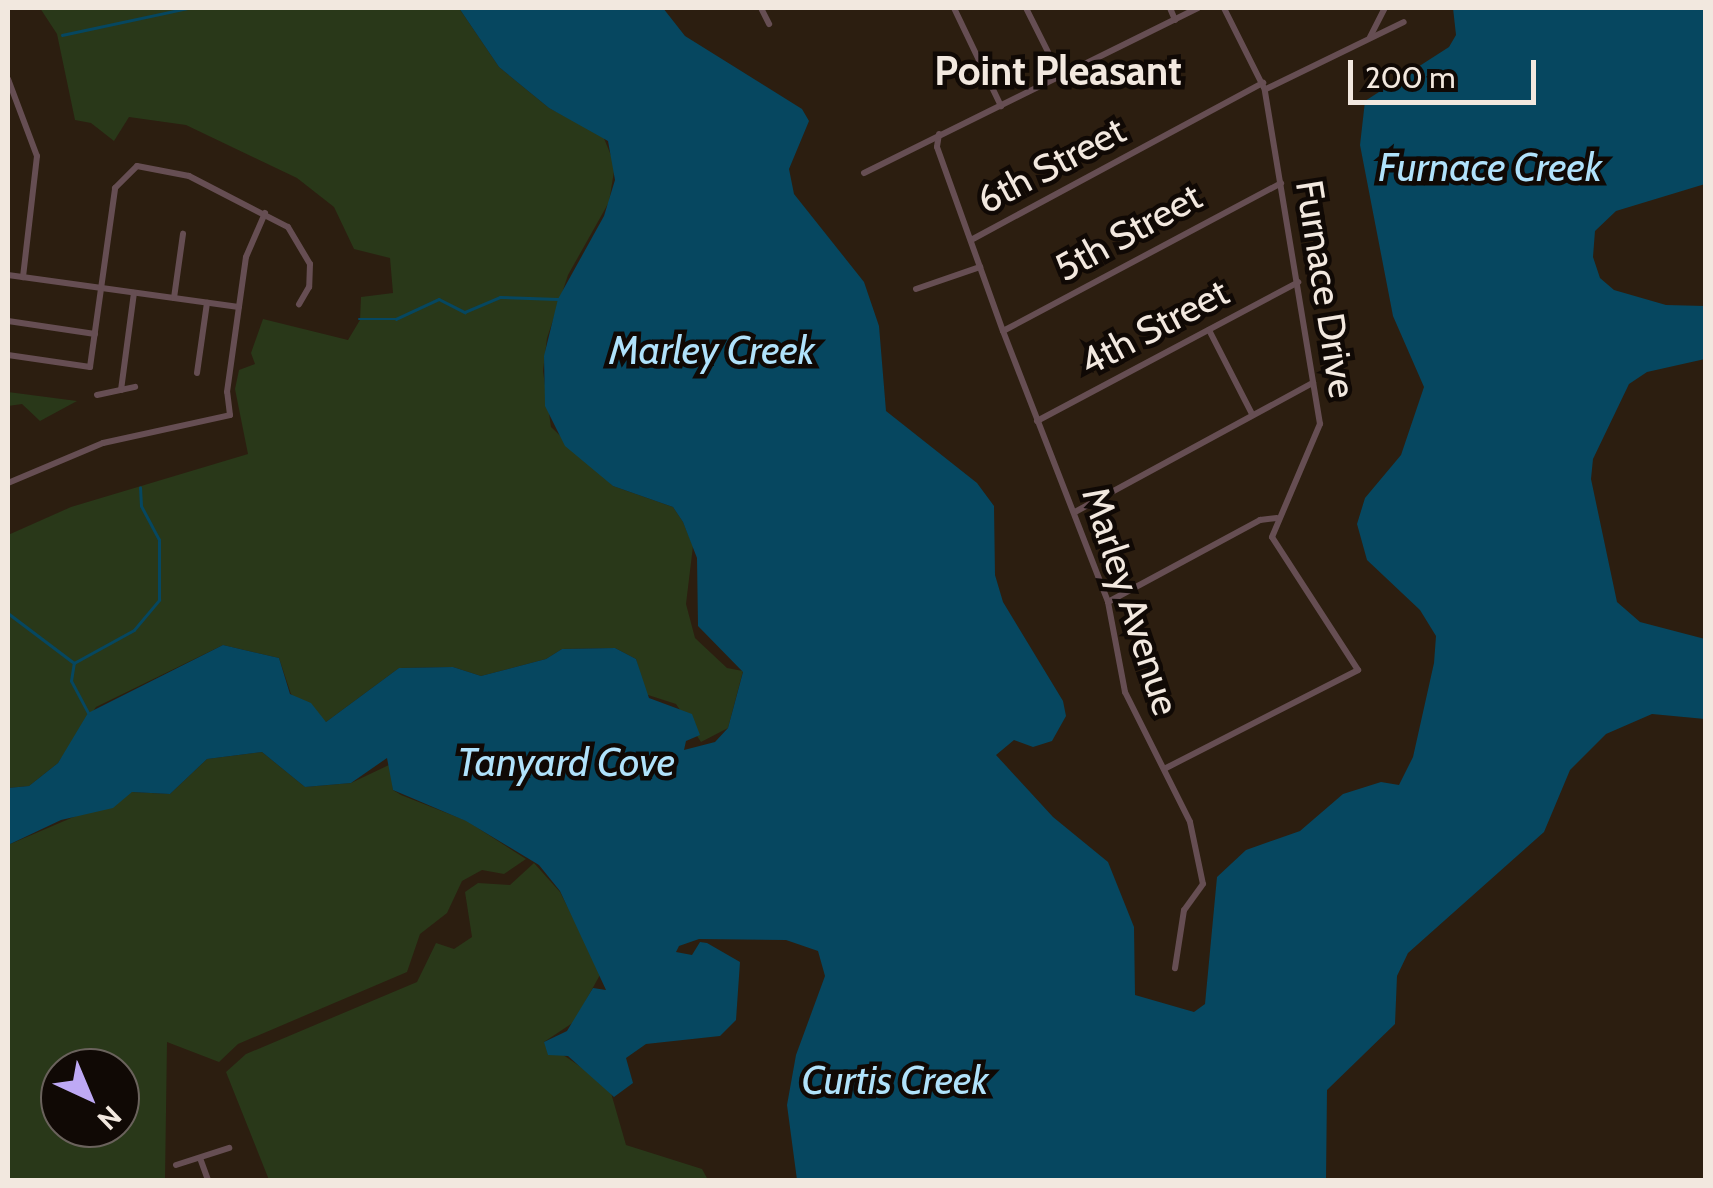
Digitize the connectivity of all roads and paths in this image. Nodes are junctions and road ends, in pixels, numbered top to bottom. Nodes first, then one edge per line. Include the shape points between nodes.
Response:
1 (762, 8) edge
2 (954, 8) edge
3 (1026, 8) edge
4 (1170, 8) edge
5 (1198, 8) edge
6 (1224, 8) edge
7 (1384, 8) edge
8 (1175, 20) junction
9 (1404, 22) dead end
10 (770, 24) dead end
11 (1370, 38) junction
12 (1061, 78) junction
13 (8, 79) edge
14 (1264, 86) junction
15 (1001, 106) junction
16 (939, 134) junction
17 (864, 173) dead end
18 (1281, 183) junction
19 (265, 213) junction
20 (183, 234) dead end
21 (970, 240) junction
22 (980, 267) junction
23 (8, 275) edge
24 (23, 277) junction
25 (1298, 282) junction
26 (101, 288) junction
27 (916, 289) dead end
28 (134, 293) junction
29 (174, 298) junction
30 (207, 303) junction
31 (299, 304) dead end
32 (239, 307) junction
33 (8, 321) edge
34 (1210, 330) junction
35 (1003, 331) junction
36 (95, 334) junction
37 (8, 355) edge
38 (196, 373) dead end
39 (1313, 382) junction
40 (135, 387) dead end
41 (121, 390) junction
42 (97, 395) dead end
43 (1252, 414) junction
44 (1037, 421) junction
45 (8, 483) edge
46 (1075, 512) junction
47 (1278, 518) junction
48 (1108, 602) junction
49 (1164, 769) junction
50 (1174, 968) dead end
51 (229, 1148) dead end
52 (200, 1158) junction
53 (176, 1166) dead end
54 (208, 1180) edge

1 - 10 street
2 - 15 street
3 - 12 street
4 - 8 street
5 - 8 street
6 - 14 street, Furnace Drive
7 - 11 street
8 - 12 street
9 - 11 street, 6th Street
11 - 14 street, 6th Street
12 - 15 street
13 - 24 street via 37,156
14 - 18 street, Furnace Drive
14 - 21 street, 6th Street
15 - 16 street
16 - 17 street
16 - 21 street, Marley Avenue via 936,147
18 - 25 street, Furnace Drive
18 - 35 street, 5th Street
19 - 26 street via 178,172 132,168 116,188
19 - 31 street via 288,227 306,250 310,280
19 - 32 street via 247,251
20 - 29 street
21 - 22 street, Marley Avenue
22 - 27 street
22 - 35 street, Marley Avenue
23 - 24 street
24 - 26 street
25 - 34 street, 4th Street
25 - 39 street, Furnace Drive
26 - 28 street
26 - 36 street
28 - 29 street
28 - 41 street
29 - 30 street
30 - 32 street
30 - 38 street
32 - 45 street via 230,415 92,446
33 - 36 street
34 - 43 street
34 - 44 street, 4th Street
35 - 44 street, Marley Avenue
36 - 37 street via 90,367
39 - 43 street
39 - 47 street, Furnace Drive via 1319,432
40 - 41 street
41 - 42 street
43 - 46 street
44 - 46 street, Marley Avenue
46 - 48 street, Marley Avenue
47 - 48 street via 1260,520
47 - 49 street via 1276,550 1357,672
48 - 49 street, Marley Avenue via 1125,692
49 - 50 street, Marley Avenue via 1190,822 1204,884 1184,910
51 - 52 street
52 - 53 street
52 - 54 street

